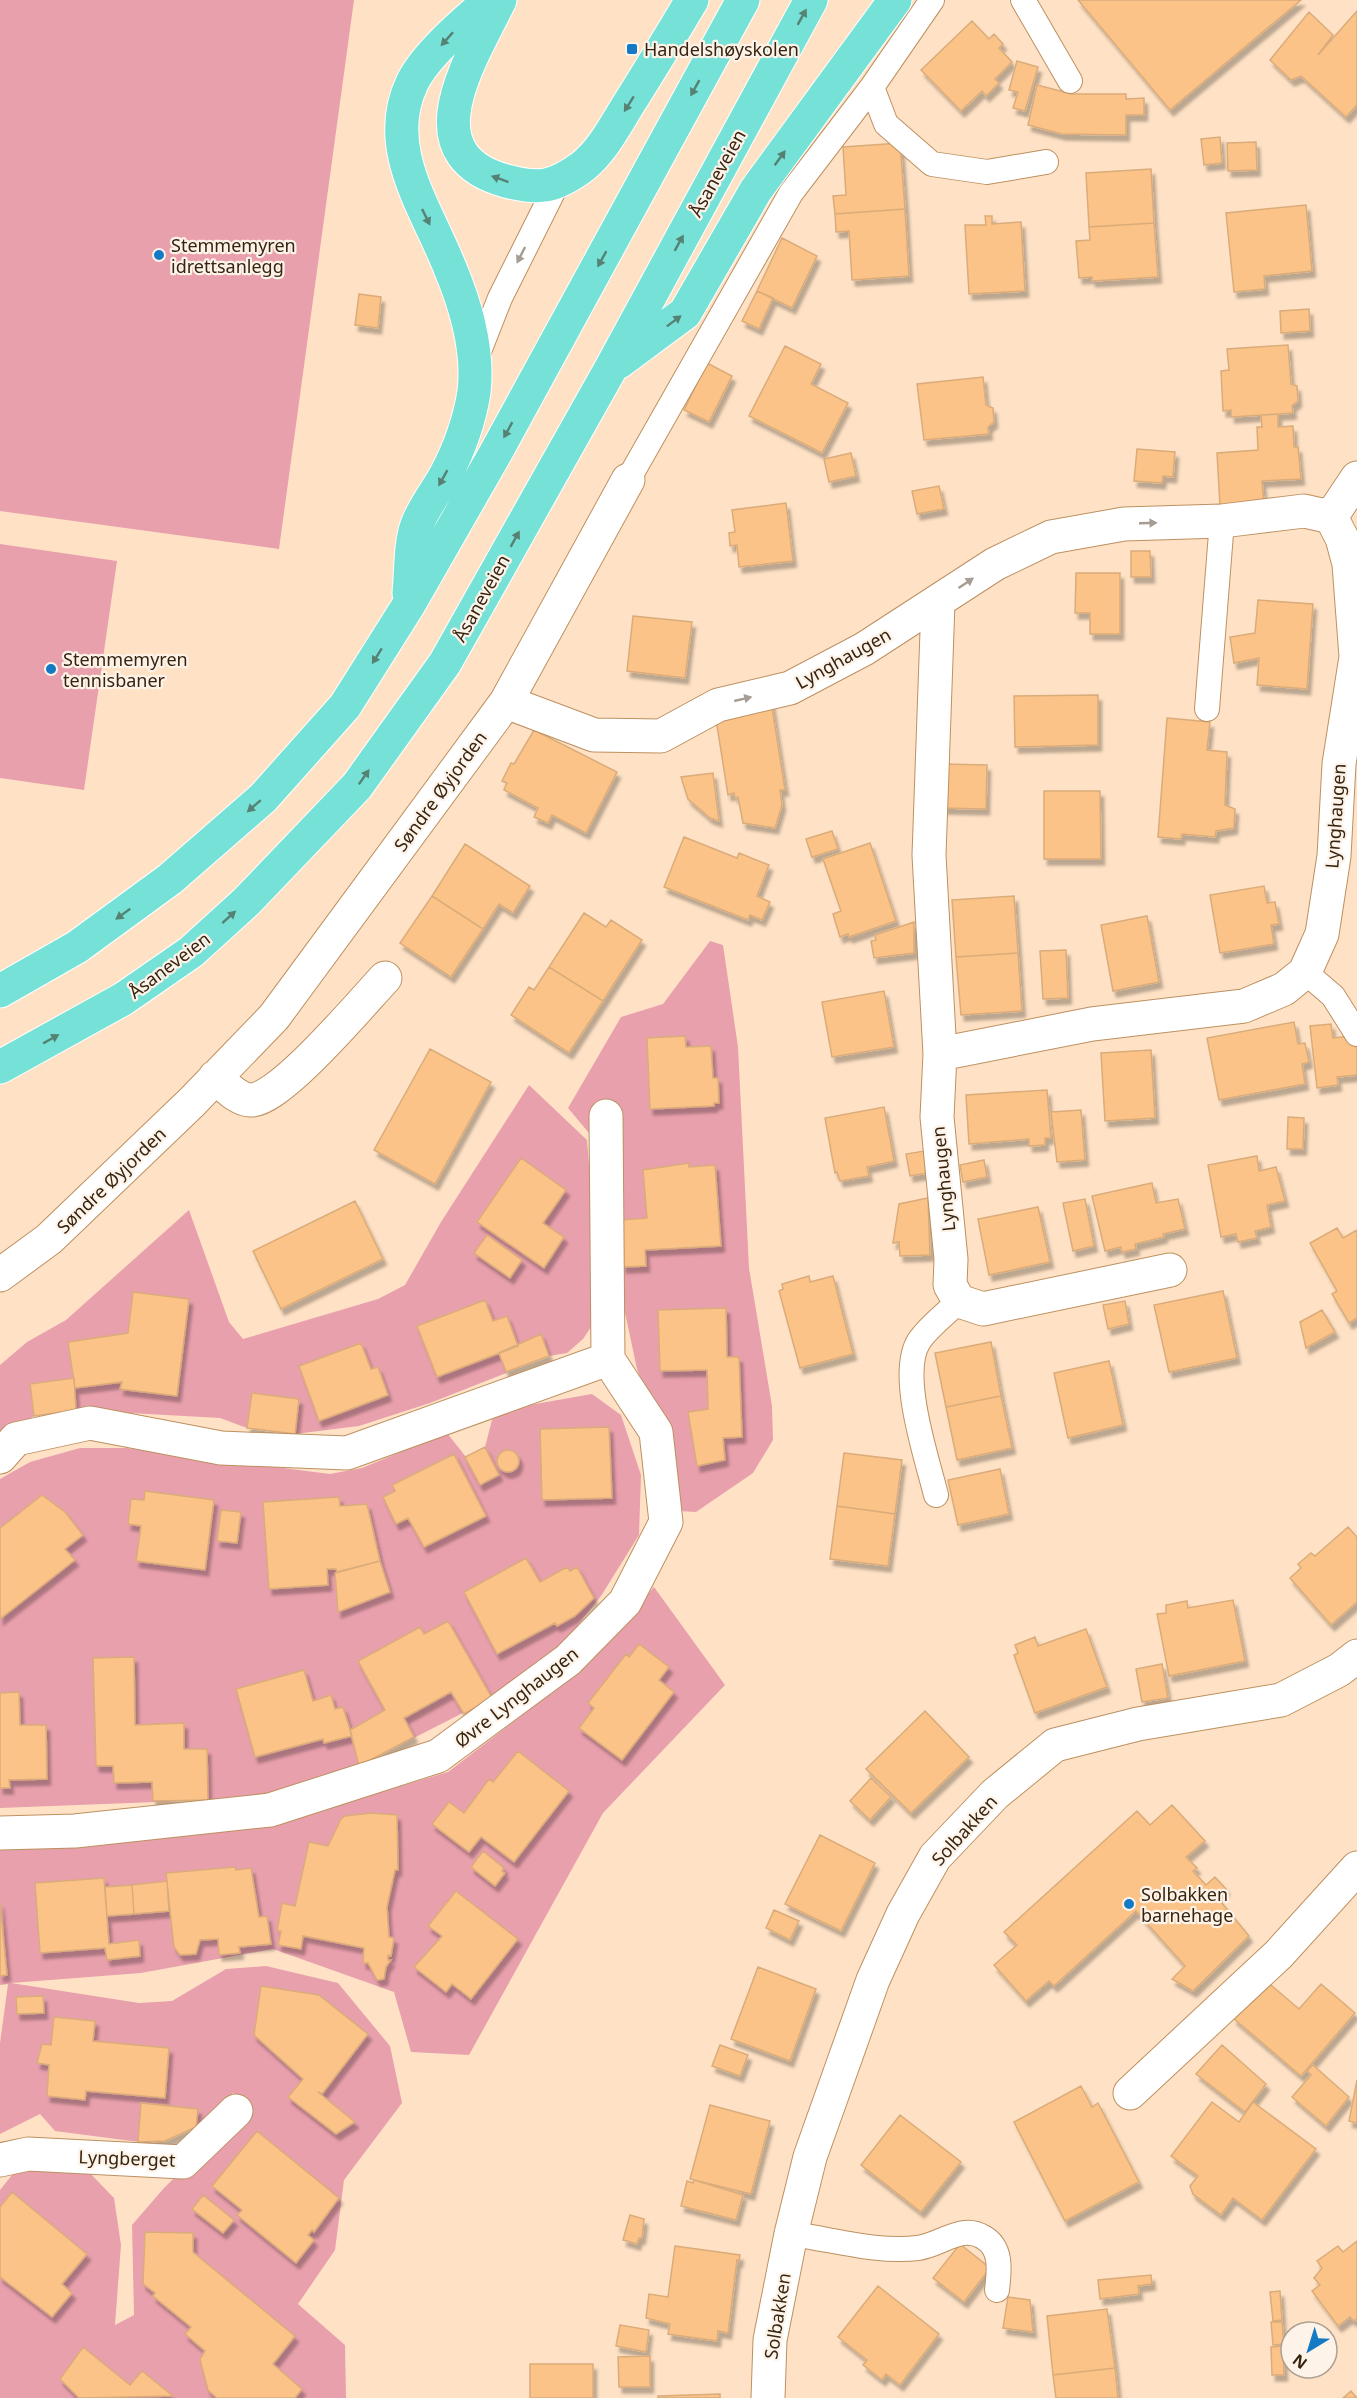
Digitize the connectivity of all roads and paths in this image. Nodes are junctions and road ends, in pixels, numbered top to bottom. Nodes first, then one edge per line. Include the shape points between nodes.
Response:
1 (490, 0) edge
2 (500, 0) edge
3 (692, 0) edge
4 (743, 0) edge
5 (811, 0) edge
6 (894, 0) edge
7 (932, 0) edge
8 (1023, 0) edge
9 (1070, 81) dead end
10 (872, 87) junction
11 (1046, 162) dead end
12 (557, 184) junction
13 (474, 362) junction
14 (611, 369) junction
15 (1357, 478) edge
16 (628, 480) joint
17 (1331, 517) junction
18 (1222, 521) junction
19 (938, 603) junction
20 (408, 606) junction
21 (506, 702) junction
22 (1207, 708) dead end
23 (1305, 972) junction
24 (386, 978) dead end
25 (0, 991) edge
26 (1357, 1034) edge
27 (940, 1054) junction
28 (0, 1067) edge
29 (215, 1077) junction
30 (606, 1116) dead end
31 (1170, 1270) dead end
32 (0, 1275) edge
33 (959, 1301) junction
34 (608, 1359) junction
35 (0, 1457) edge
36 (936, 1495) dead end
37 (1357, 1656) edge
38 (0, 1833) edge
39 (1357, 1868) edge
40 (1130, 2093) dead end
41 (236, 2111) dead end
42 (0, 2160) edge
43 (791, 2234) junction
44 (997, 2290) dead end
45 (768, 2398) edge

1 -> 13 highway via 448,36 412,82 402,121 405,159 417,199 465,307
12 -> 2 highway via 527,187 494,178 467,159 452,132 456,92
3 -> 12 highway via 609,136 584,165
4 -> 20 highway
14 -> 5 highway, Åsaneveien
14 -> 6 highway via 685,313 756,190
7 - 10 lane
8 - 9 lane
10 - 11 lane via 886,124 932,164 987,172
10 - 16 lane via 791,193
12 -> 13 lane via 500,298
13 -> 20 highway via 474,393 464,429 448,471 416,526
28 -> 14 highway, Åsaneveien via 123,999 191,952 246,902 357,786 445,663
15 - 17 street
16 - 21 street, Søndre Øyjorden
17 - 18 street, Lynghaugen via 1304,511
17 - 23 street, Lynghaugen via 1349,564 1356,657 1339,764 1334,856 1326,910 1322,934
19 -> 18 street, Lynghaugen via 995,564 1051,537 1124,524
18 - 22 lane
21 -> 19 street, Lynghaugen via 594,735 661,736 718,705 790,688 864,649
19 - 27 street, Lynghaugen via 929,855
20 -> 25 highway via 345,706 263,798 161,886 77,946
21 - 29 street, Søndre Øyjorden via 274,1017
23 - 26 lane via 1333,996
23 - 27 street, Lynghaugen via 1284,989 1244,1006 1092,1024
24 - 29 street via 295,1075 261,1098 238,1096
27 - 33 street, Lynghaugen via 937,1117 951,1259 950,1285
29 - 32 street, Søndre Øyjorden via 49,1239
30 - 34 street
31 - 33 street via 982,1309
33 - 36 lane via 919,1341 911,1361 913,1392
34 - 35 street via 347,1453 221,1449 90,1423 16,1439
34 - 38 street, Øvre Lynghaugen via 656,1432 666,1522 625,1602 568,1660 438,1756 270,1810 75,1831
37 - 43 street, Solbakken via 1339,1670 1281,1700 1138,1724 1055,1745 980,1810 935,1857 878,1969 810,2157
39 - 40 street via 1279,1954
41 - 42 street, Lyngberget via 183,2162 28,2154
43 - 44 lane via 885,2249 920,2248 969,2231 985,2237 995,2248 999,2265
43 - 45 street, Solbakken via 770,2340

